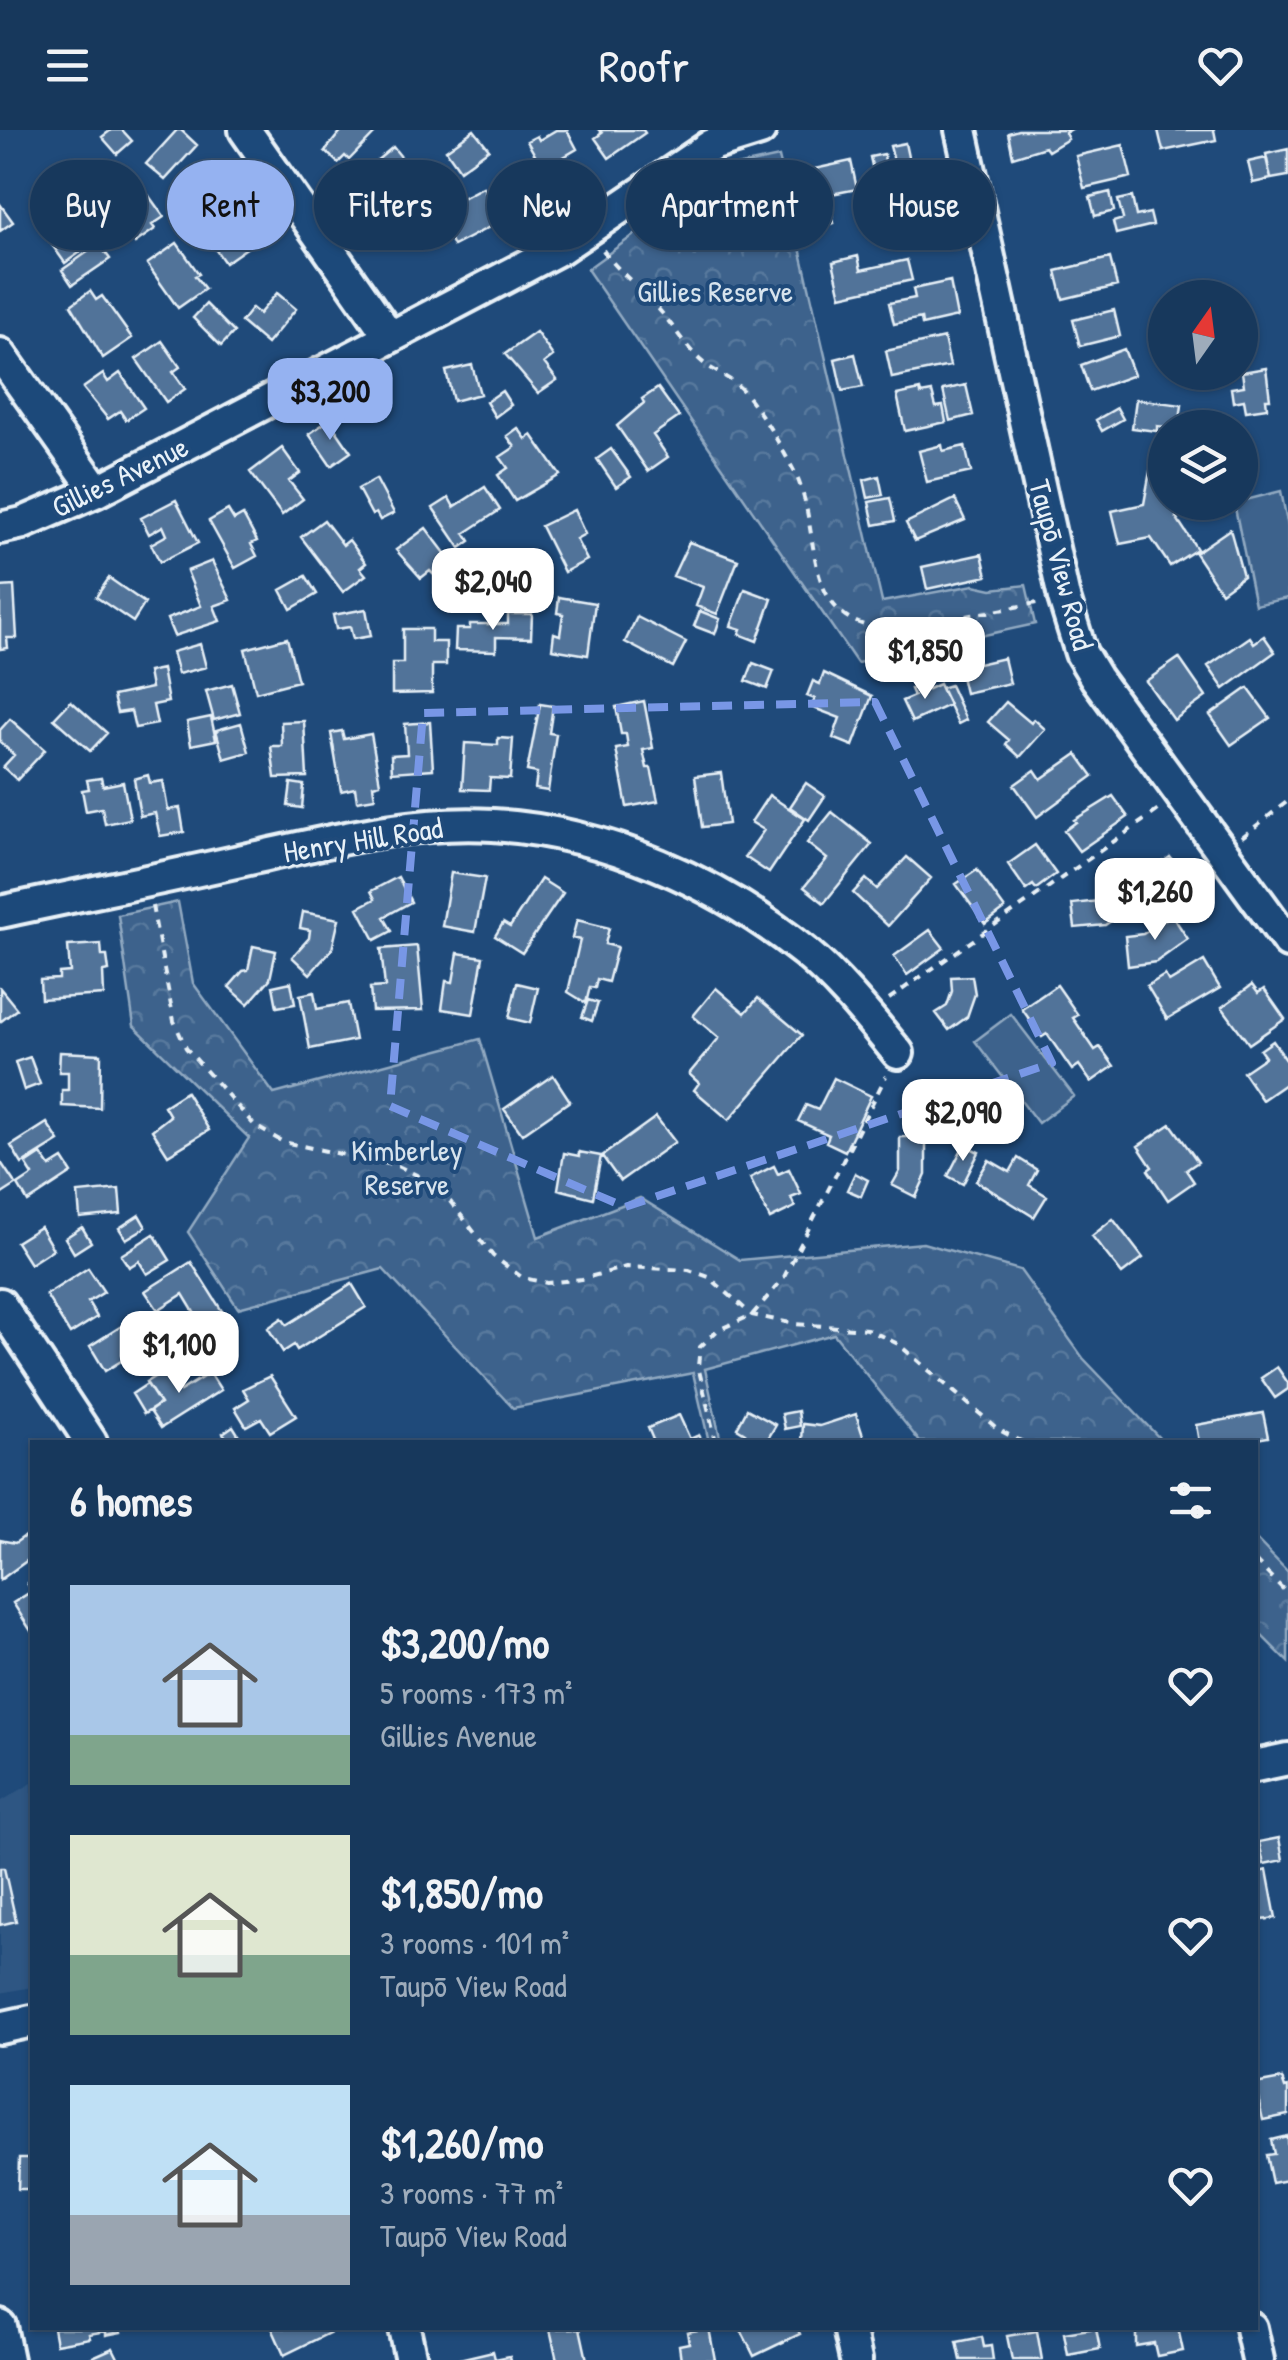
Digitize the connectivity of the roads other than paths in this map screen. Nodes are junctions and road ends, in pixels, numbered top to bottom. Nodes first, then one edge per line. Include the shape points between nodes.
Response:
1 (245, 130) edge
2 (760, 130) edge
3 (960, 130) edge
4 (707, 138) edge
5 (390, 337) junction
6 (0, 354) edge
7 (97, 491) junction
8 (0, 528) edge
9 (0, 912) edge
10 (1288, 942) edge
11 (898, 1052) road end
12 (0, 1304) edge
13 (90, 1440) edge
14 (1288, 1759) edge
15 (1258, 1765) edge
16 (30, 2021) edge
17 (0, 2028) edge
18 (0, 2326) edge
19 (404, 2330) edge
20 (849, 2330) edge
21 (1252, 2330) edge
22 (7, 2360) edge
23 (410, 2360) edge
24 (856, 2360) edge
25 (1258, 2360) edge

1 - 5 street
2 - 4 street, Gillies Avenue
3 - 10 street, Taupō View Road via 1081,653
4 - 5 street, Gillies Avenue via 560,250
5 - 7 street, Gillies Avenue
6 - 7 street
7 - 8 street, Gillies Avenue
9 - 11 street, Henry Hill Road via 387,830 492,825 542,832 643,860 712,890 806,953
12 - 13 street
14 - 15 street
16 - 17 street
18 - 22 street
19 - 23 street
20 - 24 street
21 - 25 street

